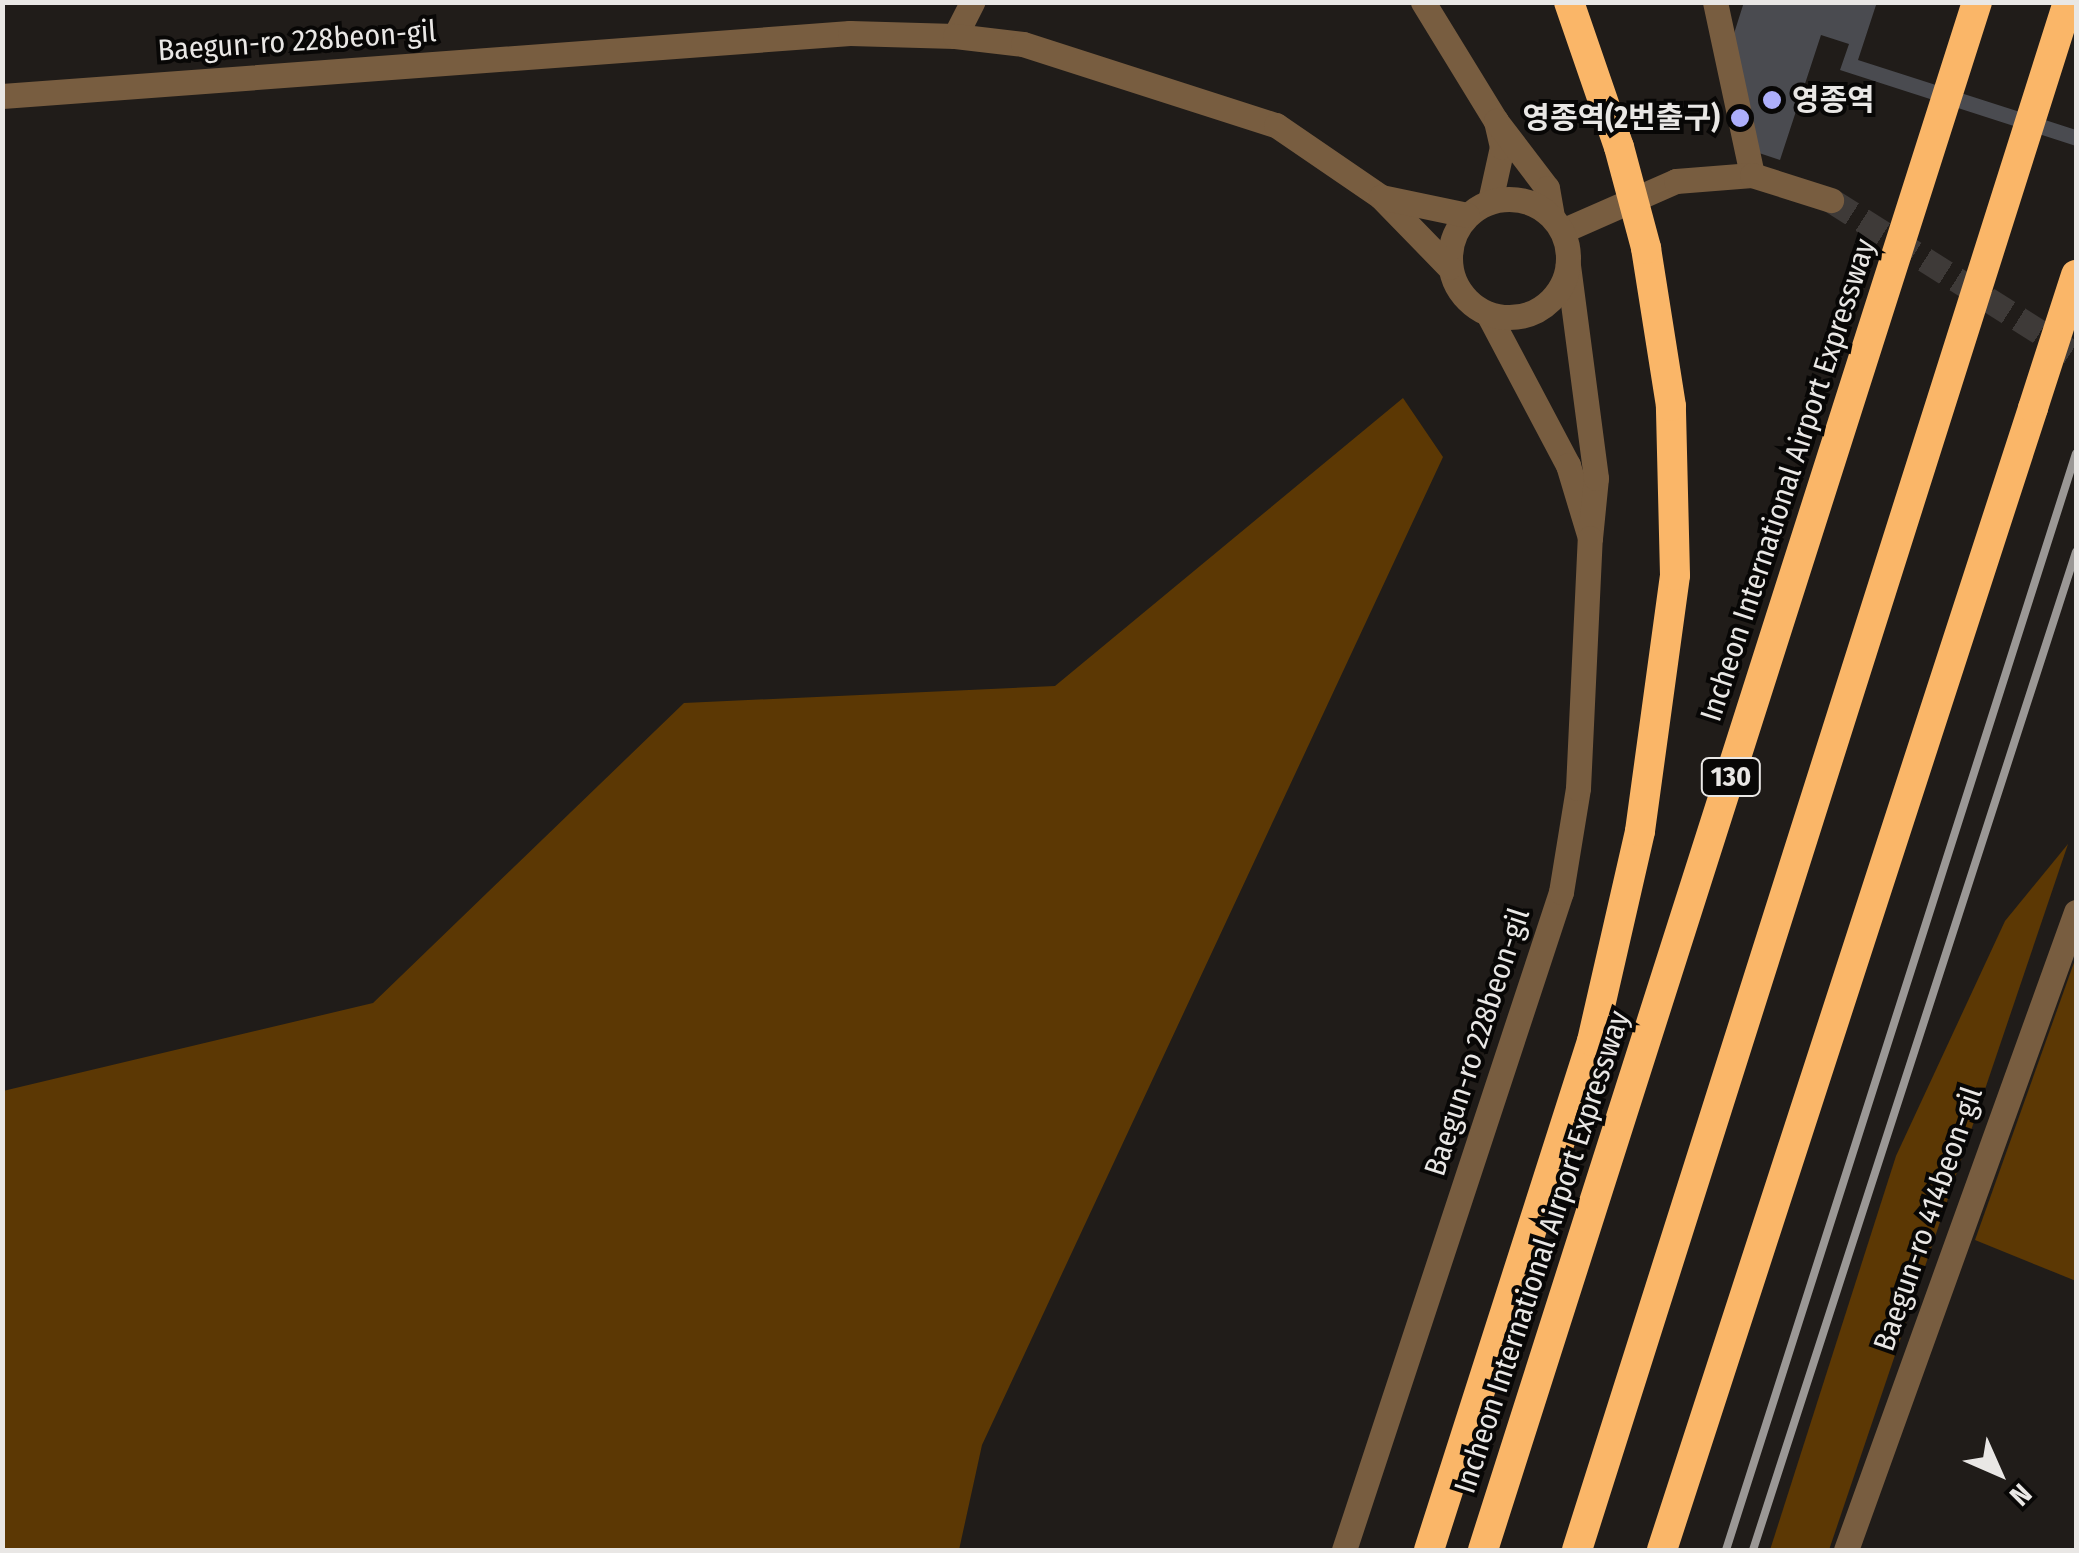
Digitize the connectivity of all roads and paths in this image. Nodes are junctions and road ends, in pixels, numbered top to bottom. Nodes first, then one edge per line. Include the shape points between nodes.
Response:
1 (972, 2) edge
2 (1423, 2) edge
3 (1569, 2) edge
4 (1714, 2) edge
5 (1977, 2) edge
6 (2068, 2) edge
7 (955, 36) junction
8 (2, 96) edge
9 (1496, 121) junction
10 (1752, 174) junction
11 (1381, 197) junction
12 (1831, 200) tunnel mouth
13 (1490, 201) junction
14 (1467, 215) junction
15 (1557, 224) junction
16 (1568, 264) junction
17 (1449, 267) junction
18 (2076, 275) edge
19 (1488, 314) junction
20 (1590, 538) junction
21 (2076, 912) edge
22 (1344, 1550) edge
23 (1429, 1550) edge
24 (1482, 1550) edge
25 (1577, 1550) edge
26 (1662, 1550) edge
27 (1846, 1550) edge

1 - 7 street
2 - 9 street
3 - 23 highway, bridge via 1646,248 1670,406 1674,574 1640,831 1592,1041
4 - 10 street
5 - 24 highway, Incheon International Airport Expressway / 130
6 - 25 highway
7 - 8 street, Baegun-ro 228beon-gil via 850,33
7 - 11 street, Baegun-ro 228beon-gil via 1023,44 1276,126
9 - 13 street
9 - 15 street via 1547,188
10 - 12 street
10 - 15 street via 1676,181
11 - 14 street, Baegun-ro 228beon-gil
11 - 17 street, Baegun-ro 228beon-gil
13 - 14 street
13 - 15 street via 1519,199
14 - 17 street
15 - 16 street
16 - 19 street via 1540,308
16 - 20 street, Baegun-ro 228beon-gil via 1596,478
17 - 19 street via 1461,295
18 - 26 highway, bridge
19 - 20 street, Baegun-ro 228beon-gil via 1568,465
20 - 22 street, Baegun-ro 228beon-gil via 1578,788 1561,892
21 - 27 street, Baegun-ro 414beon-gil

